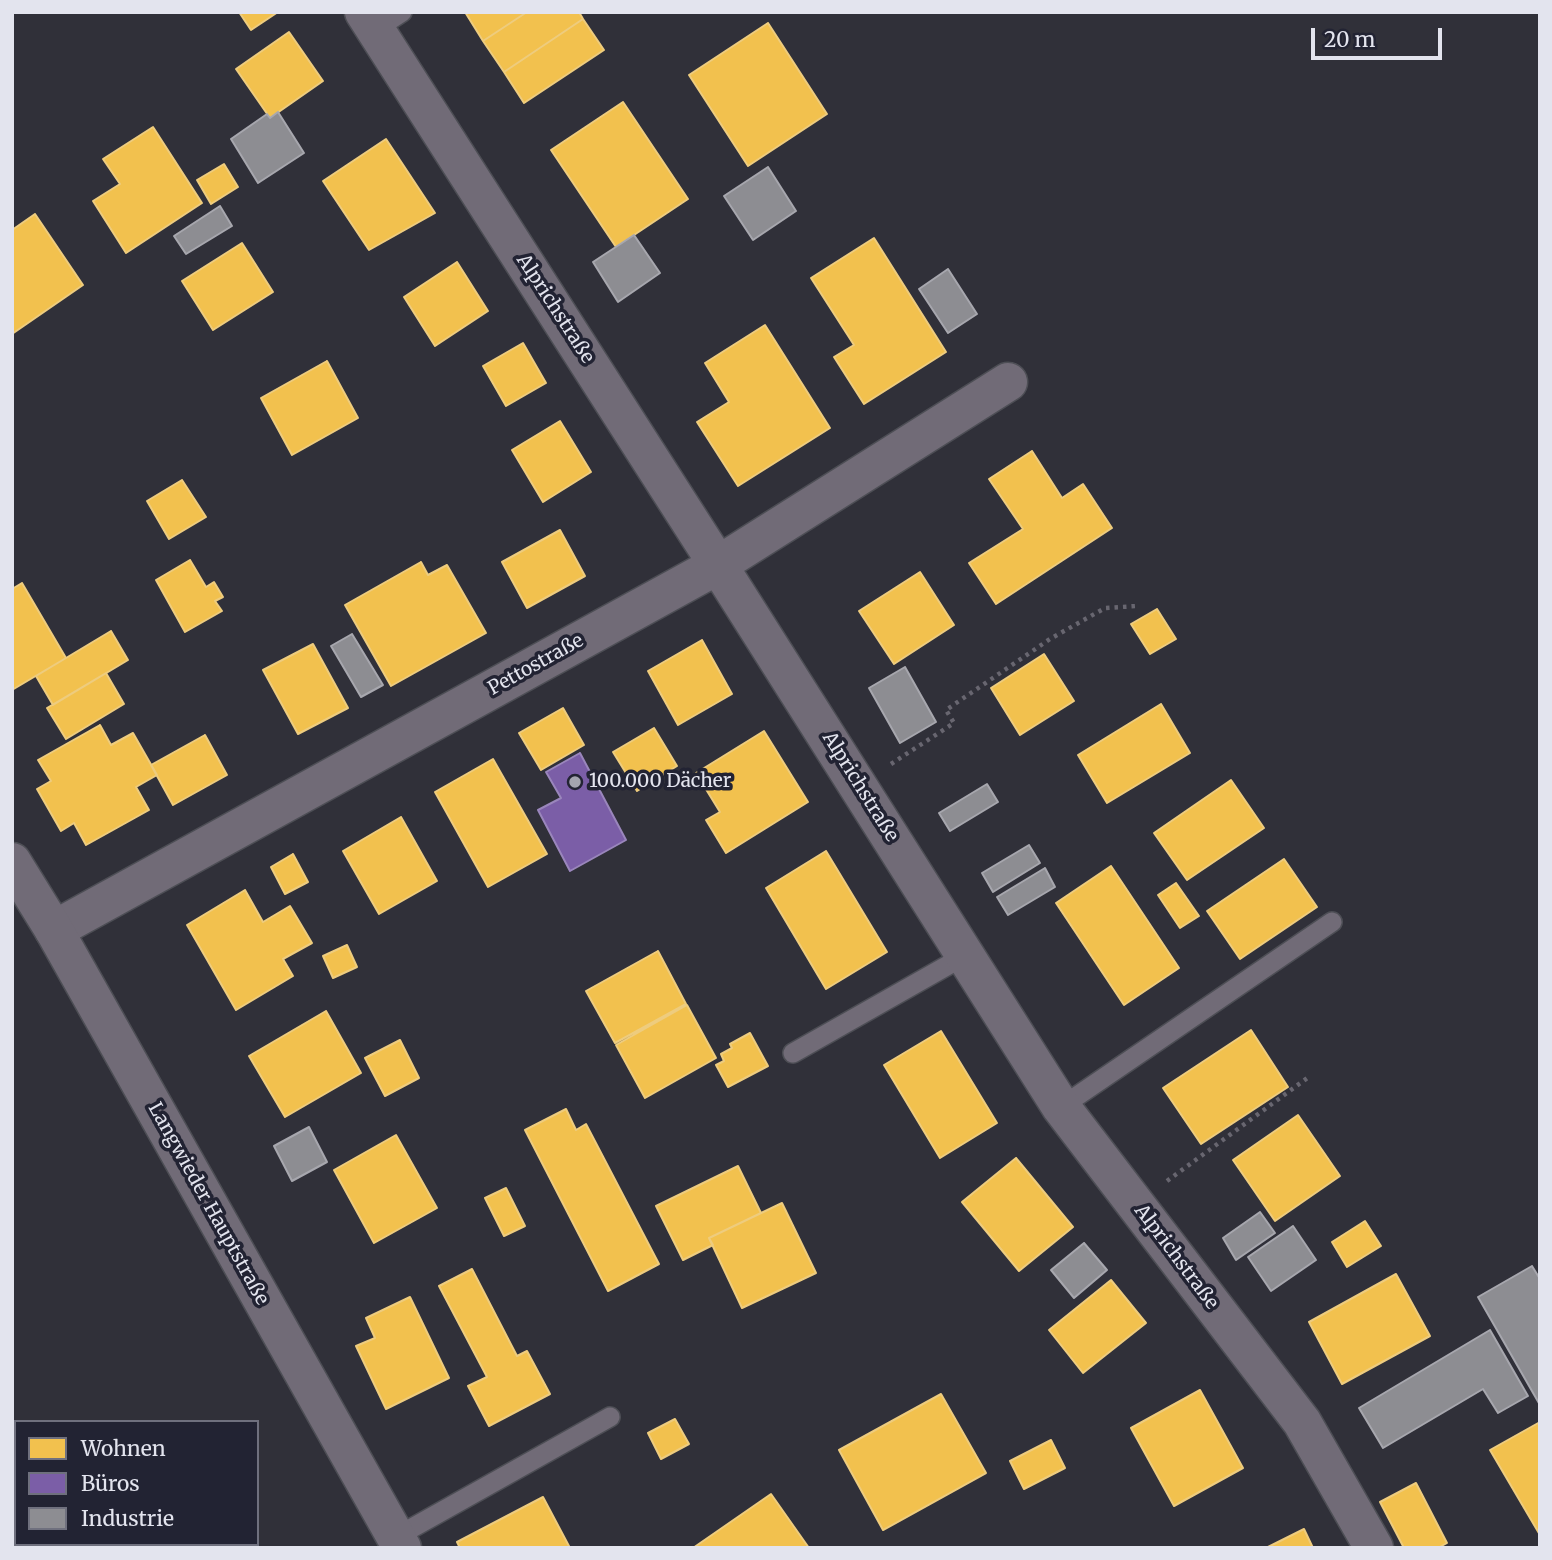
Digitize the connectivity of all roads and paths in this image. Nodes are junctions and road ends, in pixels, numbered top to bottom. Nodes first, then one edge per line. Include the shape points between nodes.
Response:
1 (381, 18) edge
2 (1008, 382) dead end
3 (718, 565) junction
4 (1137, 606) dead end
5 (858, 785) junction
6 (12, 862) edge
7 (1332, 922) dead end
8 (54, 930) junction
9 (966, 955) junction
10 (793, 1054) dead end
11 (1310, 1076) dead end
12 (1061, 1107) junction
13 (1135, 1204) junction
14 (610, 1417) dead end
15 (399, 1542) edge
16 (1374, 1548) edge

1 - 3 street, Alprichstraße
2 - 3 street, Pettostraße
3 - 5 street, Alprichstraße
3 - 8 street, Pettostraße
4 - 5 path via 1105,608 1050,639 946,710 954,723
5 - 9 street, Alprichstraße
6 - 8 street, Langwieder Hauptstraße
7 - 12 lane
8 - 15 street, Langwieder Hauptstraße
9 - 10 lane
9 - 12 street, Alprichstraße
11 - 13 path
12 - 13 street, Alprichstraße
13 - 16 street, Alprichstraße via 1302,1422
14 - 15 lane

